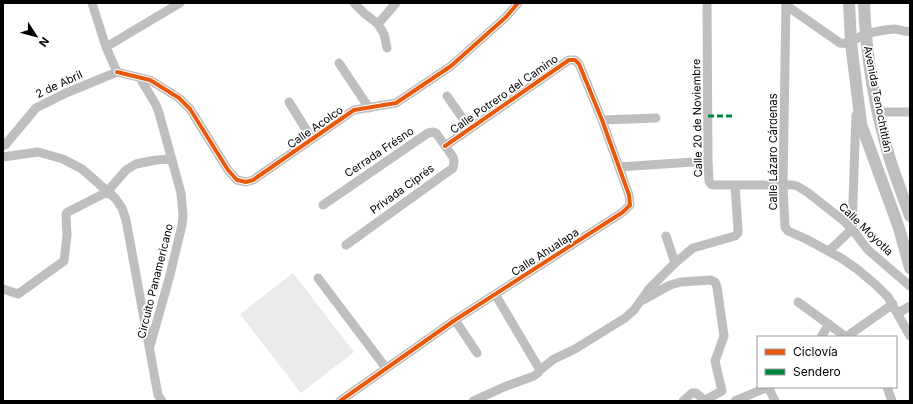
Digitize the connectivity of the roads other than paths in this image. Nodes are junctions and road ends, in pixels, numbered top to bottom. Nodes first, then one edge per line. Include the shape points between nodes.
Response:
1 (92, 3) edge
2 (180, 3) edge
3 (356, 3) edge
4 (396, 3) edge
5 (518, 3) edge
6 (707, 3) edge
7 (848, 3) edge
8 (864, 3) edge
9 (787, 5) edge
10 (378, 24) junction
11 (910, 31) edge
12 (865, 34) junction
13 (850, 43) junction
14 (106, 47) junction
15 (387, 48) dead end
16 (575, 60) joint
17 (339, 63) dead end
18 (117, 72) junction
19 (140, 78) junction
20 (872, 83) junction
21 (857, 90) junction
22 (447, 96) dead end
23 (288, 102) dead end
24 (369, 108) junction
25 (878, 112) junction
26 (910, 112) edge
27 (656, 118) dead end
28 (602, 120) junction
29 (470, 129) junction
30 (312, 139) junction
31 (3, 145) edge
32 (446, 146) junction
33 (3, 156) edge
34 (172, 159) junction
35 (708, 161) junction
36 (619, 167) junction
37 (735, 184) junction
38 (783, 186) junction
39 (107, 192) junction
40 (323, 204) dead end
41 (910, 216) edge
42 (852, 229) junction
43 (666, 236) dead end
44 (346, 245) dead end
45 (829, 251) junction
46 (676, 263) junction
47 (910, 268) edge
48 (318, 278) dead end
49 (910, 286) edge
50 (3, 289) edge
51 (495, 294) junction
52 (641, 300) junction
53 (798, 302) dead end
54 (893, 304) junction
55 (910, 306) edge
56 (898, 313) junction
57 (455, 320) junction
58 (829, 324) junction
59 (822, 336) edge
60 (845, 336) edge
61 (847, 336) edge
62 (910, 336) edge
63 (150, 348) junction
64 (477, 353) dead end
65 (386, 368) junction
66 (540, 370) junction
67 (766, 388) edge
68 (768, 388) edge
69 (886, 388) edge
70 (722, 392) junction
71 (162, 401) edge
72 (340, 401) edge
73 (472, 401) edge
74 (683, 401) edge
75 (725, 401) edge
76 (735, 401) edge
77 (775, 401) edge
78 (892, 401) edge

1 - 14 street
2 - 14 street
3 - 10 street
4 - 10 street
5 - 24 street, Calle Acolco via 451,66 396,103
6 - 35 street, Calle 20 de Noviembre
7 - 13 main road
8 - 12 main road, Avenida Tenochtitlán
9 - 13 street via 840,43
9 - 38 street, Calle Lázaro Cárdenas
10 - 15 street via 384,34
11 - 12 street via 892,29
12 - 13 street
12 - 20 main road, Avenida Tenochtitlán
13 - 21 main road
14 - 18 street
16 - 28 street, Calle Ahualapa
16 - 29 street, Calle Potrero del Camino via 569,60
17 - 24 street
18 - 19 street
18 - 31 street, 2 de Abril via 36,108
19 - 30 street, Calle Acolco via 150,80 165,89 190,109 228,170 238,180 253,180
19 - 34 street, Circuito Panamericano via 156,105
20 - 21 main road
20 - 25 main road, Avenida Tenochtitlán
21 - 42 street
21 - 47 main road via 861,124
22 - 29 street
23 - 30 street
24 - 30 street, Calle Acolco via 354,110
25 - 26 street
25 - 41 main road, Avenida Tenochtitlán via 889,156
27 - 28 street
28 - 36 street, Calle Ahualapa
29 - 32 street, Calle Potrero del Camino
32 - 40 street, Cerrada Frésno via 436,133 428,133
32 - 44 street, Privada Ciprés via 453,157 453,168
33 - 39 street via 38,152 63,159 82,169
34 - 39 street via 136,164 126,170
34 - 63 street, Circuito Panamericano via 181,193 182,226
35 - 36 street
35 - 37 street, Calle 20 de Noviembre via 711,184
36 - 51 street, Calle Ahualapa via 630,205
37 - 38 street, Calle 20 de Noviembre
37 - 46 street via 738,233 693,248
38 - 42 street, Calle Moyotla via 797,186 807,192
38 - 45 street, Calle Lázaro Cárdenas via 786,229
39 - 50 street via 66,214 64,261 18,294
39 - 63 street via 122,208 126,220
42 - 45 street
42 - 49 street, Calle Moyotla via 868,250
43 - 46 street
45 - 54 street, Calle Lázaro Cárdenas via 876,284
46 - 52 street
48 - 65 street
51 - 57 street, Calle Ahualapa
51 - 66 street
52 - 66 street via 626,318 554,359
52 - 70 street via 681,282 715,282 724,336 715,361
53 - 58 street
54 - 56 street, Calle Lázaro Cárdenas
54 - 61 street
55 - 56 street
56 - 62 street, Calle Lázaro Cárdenas
57 - 64 street
57 - 65 street, Calle Ahualapa
58 - 59 street
58 - 60 street
63 - 71 street, Circuito Panamericano via 158,395
65 - 72 street, Calle Ahualapa
66 - 73 street via 534,376
67 - 76 street
68 - 77 street
69 - 78 street
70 - 74 street via 705,400 696,392
70 - 75 street

